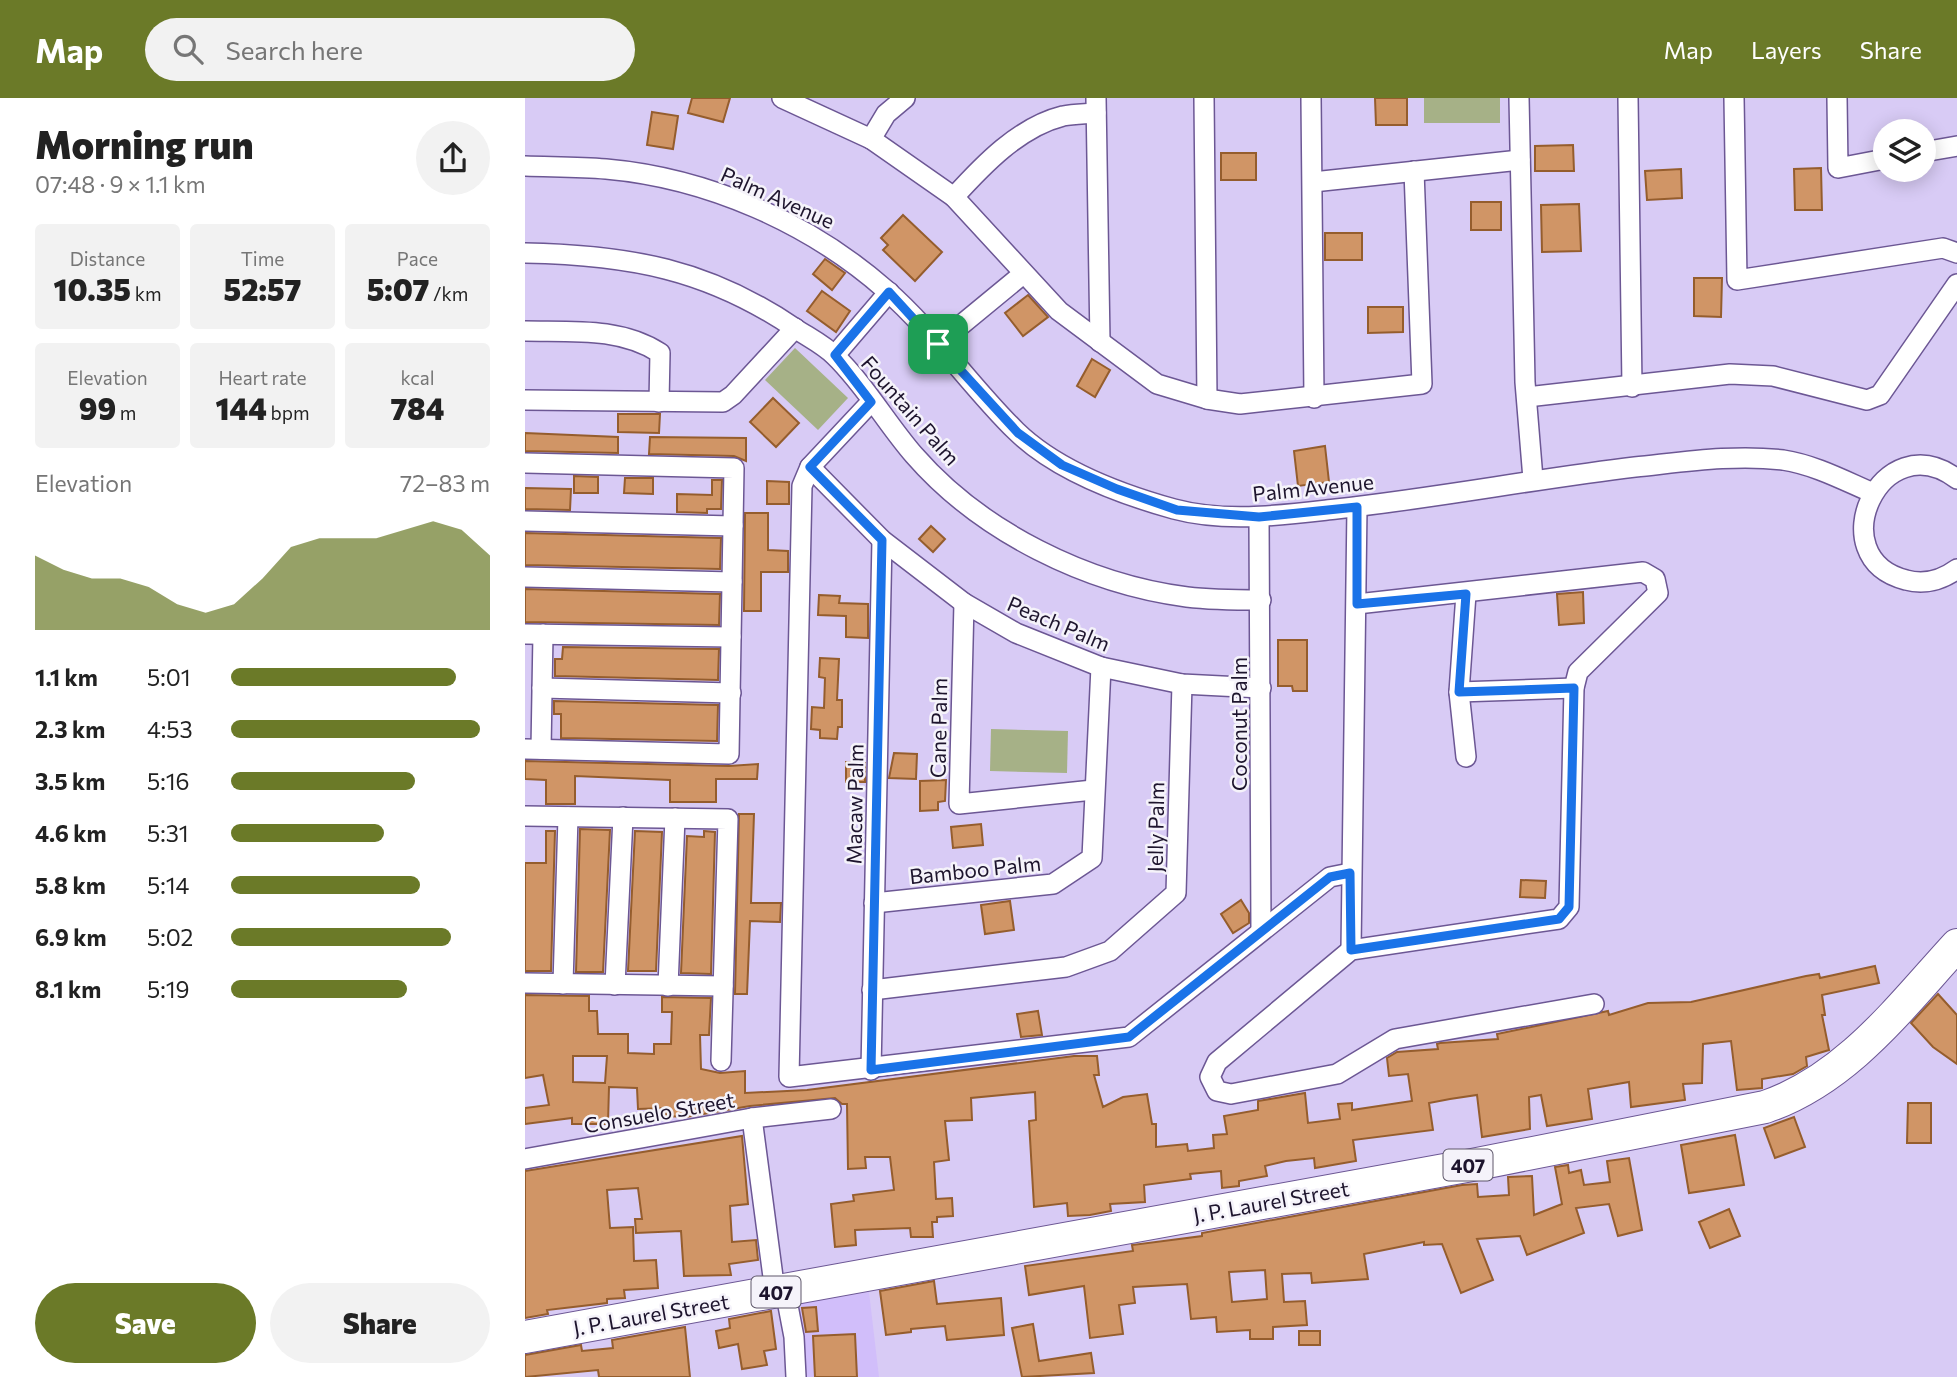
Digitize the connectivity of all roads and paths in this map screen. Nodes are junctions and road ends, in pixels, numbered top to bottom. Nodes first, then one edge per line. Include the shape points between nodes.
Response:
1 (782, 98) edge
2 (905, 98) edge
3 (1204, 98) edge
4 (1311, 98) edge
5 (1519, 98) edge
6 (1628, 98) edge
7 (1734, 98) edge
8 (1837, 98) edge
9 (1096, 106) edge
10 (871, 139) junction
11 (1957, 146) edge
12 (1936, 150) edge
13 (1520, 160) junction
14 (1873, 161) edge
15 (525, 166) edge
16 (1414, 171) junction
17 (1313, 182) junction
18 (954, 197) junction
19 (525, 253) edge
20 (1957, 253) edge
21 (1023, 274) junction
22 (1957, 284) edge
23 (889, 292) junction
24 (795, 328) junction
25 (525, 331) edge
26 (1100, 342) junction
27 (938, 344) junction
28 (835, 355) junction
29 (1632, 387) junction
30 (1527, 397) junction
31 (1314, 398) junction
32 (1207, 399) junction
33 (525, 400) edge
34 (659, 401) junction
35 (871, 402) junction
36 (525, 463) edge
37 (810, 467) junction
38 (1533, 479) junction
39 (1957, 479) edge
40 (1873, 492) junction
41 (1357, 507) junction
42 (1259, 517) junction
43 (525, 521) edge
44 (733, 526) junction
45 (882, 540) junction
46 (1957, 569) edge
47 (525, 577) edge
48 (732, 582) junction
49 (1928, 582) junction
50 (1957, 585) edge
51 (1466, 594) junction
52 (1262, 600) junction
53 (964, 603) junction
54 (1357, 604) junction
55 (534, 634) edge
56 (731, 637) junction
57 (1101, 667) junction
58 (1182, 684) junction
59 (542, 688) junction
60 (1261, 688) junction
61 (1574, 688) junction
62 (1459, 692) junction
63 (730, 693) junction
64 (533, 749) edge
65 (1466, 757) dead end
66 (1093, 790) junction
67 (525, 816) edge
68 (568, 817) junction
69 (623, 817) junction
70 (675, 818) junction
71 (1350, 873) junction
72 (874, 903) junction
73 (1261, 931) junction
74 (1957, 945) edge
75 (1351, 950) junction
76 (525, 983) edge
77 (563, 984) junction
78 (615, 985) junction
79 (668, 986) junction
80 (723, 986) junction
81 (872, 990) junction
82 (1594, 1004) dead end
83 (721, 1061) dead end
84 (871, 1070) junction
85 (831, 1109) dead end
86 (752, 1118) junction
87 (525, 1159) edge
88 (780, 1291) junction
89 (525, 1337) edge
90 (796, 1377) edge

1 - 10 street
2 - 10 street via 886,114
3 - 32 street
4 - 17 street
5 - 13 street
6 - 29 street
7 - 20 street via 1737,280 1943,248
8 - 14 street via 1837,167
9 - 18 street via 1042,125 989,158
9 - 26 street
10 - 18 street
11 - 12 street
13 - 16 street
13 - 30 street
15 - 23 street, Palm Avenue via 609,169 702,188 804,229
16 - 17 street
16 - 31 street via 1422,384
17 - 31 street
18 - 21 street
19 - 24 street, Fountain Palm via 593,254 654,264 706,280 763,306
21 - 26 street
21 - 27 street
22 - 29 street via 1880,395 1867,400 1773,376 1730,374
23 - 27 street, Palm Avenue
23 - 28 street
24 - 28 street, Fountain Palm
24 - 34 street via 723,402
25 - 34 street via 615,334 646,344 660,353
26 - 32 street via 1157,384
27 - 42 street, Palm Avenue via 1018,433 1062,465 1177,510
28 - 35 street, Fountain Palm
29 - 30 street
30 - 38 street
31 - 32 street via 1240,404
33 - 34 street
35 - 37 street
35 - 52 street, Fountain Palm via 916,457 951,490 1016,537 1068,564 1187,597
36 - 44 street via 734,468
37 - 45 street, Peach Palm
37 - 84 street via 802,486 801,507 789,1077
38 - 40 street, Palm Avenue via 1743,458 1809,466
38 - 41 street, Palm Avenue
39 - 40 street via 1937,468 1913,467 1890,475
40 - 49 street via 1863,528 1872,555 1892,575
41 - 42 street, Palm Avenue
41 - 54 street
42 - 52 street, Coconut Palm
43 - 44 street
44 - 48 street
45 - 53 street, Peach Palm
45 - 72 street, Macaw Palm
46 - 49 street
47 - 48 street
48 - 56 street
49 - 50 street
51 - 54 street
51 - 61 street via 1643,572 1655,579 1658,593 1578,672
51 - 62 street
52 - 60 street, Coconut Palm
53 - 57 street, Peach Palm via 1016,633
53 - 66 street, Cane Palm via 959,804
54 - 71 street
55 - 56 street
55 - 59 street
56 - 63 street
57 - 58 street, Peach Palm
57 - 66 street, Bamboo Palm
58 - 60 street, Peach Palm
58 - 81 street, Jelly Palm via 1177,893 1110,951 1066,967
59 - 63 street
59 - 64 street
60 - 73 street, Coconut Palm
61 - 62 street
61 - 75 street via 1569,907 1559,919
62 - 65 street
63 - 64 street via 729,754
66 - 72 street, Bamboo Palm via 1092,858 1053,884
67 - 68 street
68 - 69 street
68 - 77 street
69 - 70 street
69 - 78 street
70 - 79 street
70 - 80 street via 728,819
71 - 73 street via 1330,877
71 - 75 street
72 - 81 street, Macaw Palm
73 - 84 street via 1129,1037
74 - 88 main road, J. P. Laurel Street / 407 via 1843,1064 1808,1089 1765,1107
75 - 82 street via 1217,1062 1210,1077 1217,1091 1230,1094 1337,1074 1395,1039
76 - 77 street
77 - 78 street
78 - 79 street
79 - 80 street
80 - 83 street
81 - 84 street, Macaw Palm
85 - 86 street
86 - 87 street, Consuelo Street
86 - 88 street, Consuelo Street
88 - 89 main road, J. P. Laurel Street / 407
88 - 90 street, Consuelo Street via 794,1337

